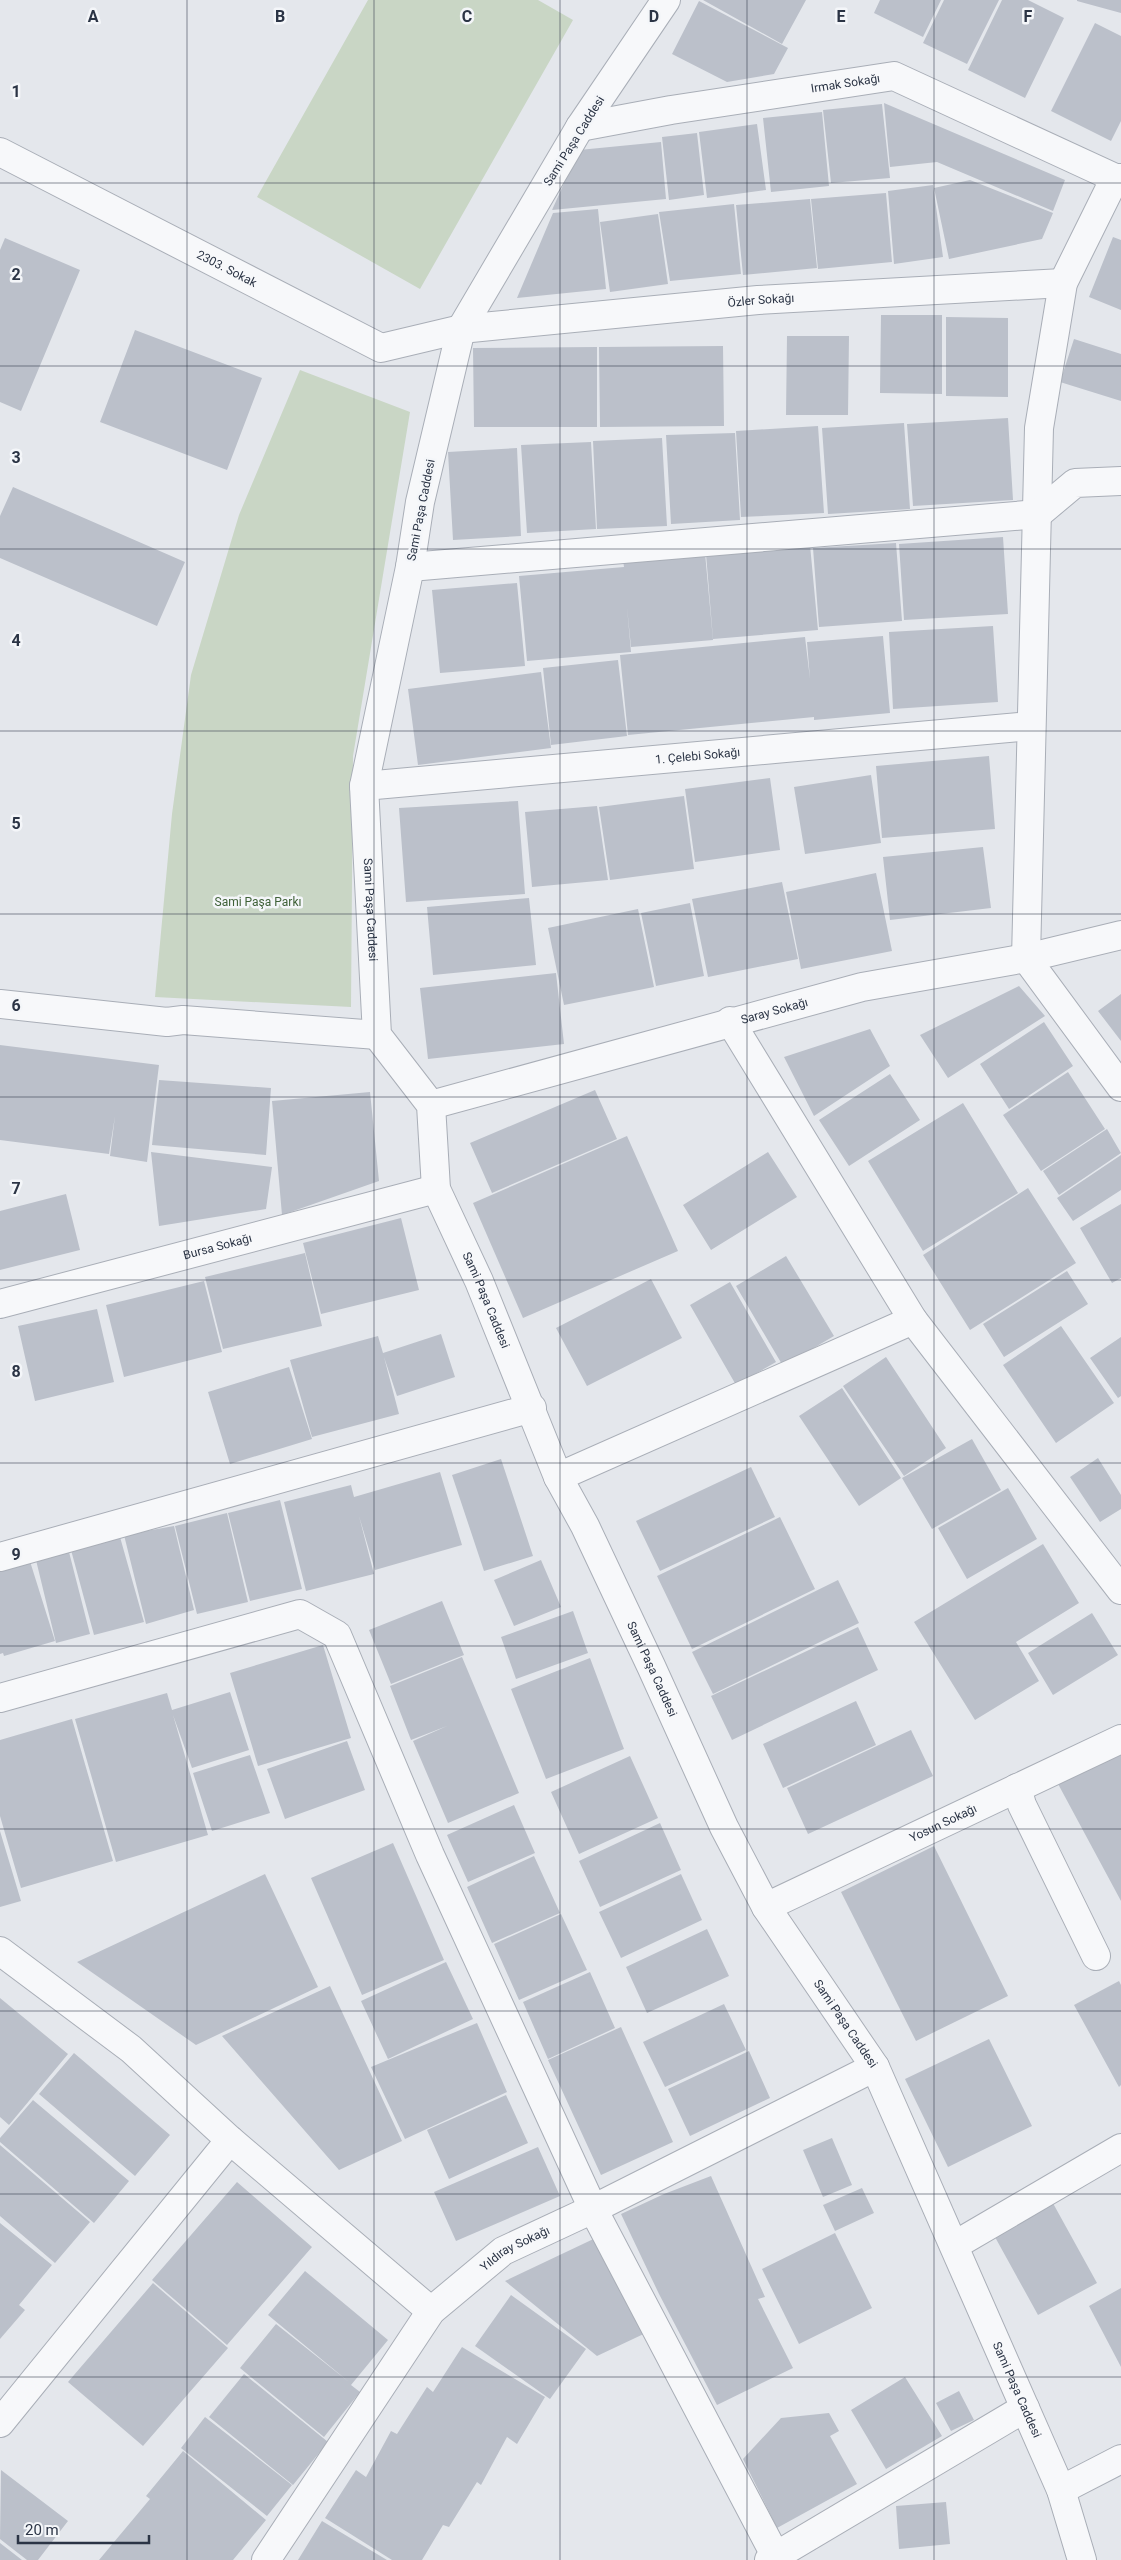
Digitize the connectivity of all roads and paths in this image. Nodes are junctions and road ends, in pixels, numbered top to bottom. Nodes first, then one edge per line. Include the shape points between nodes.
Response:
1 (666, 0) edge
2 (580, 127) junction
3 (0, 152) edge
4 (1118, 178) edge
5 (1063, 283) junction
6 (461, 329) junction
7 (1121, 481) edge
8 (1038, 514) junction
9 (410, 567) junction
10 (1030, 726) junction
11 (364, 786) junction
12 (1121, 935) edge
13 (1026, 958) junction
14 (0, 1004) edge
15 (730, 1022) junction
16 (377, 1035) junction
17 (1121, 1088) edge
18 (431, 1105) junction
19 (436, 1189) junction
20 (0, 1304) edge
21 (913, 1320) junction
22 (532, 1408) junction
23 (558, 1477) junction
24 (0, 1557) edge
25 (1121, 1590) edge
26 (0, 1698) edge
27 (1121, 1739) edge
28 (1017, 1788) junction
29 (766, 1907) junction
30 (1, 1952) edge
31 (1096, 1956) dead end
32 (875, 2067) junction
33 (230, 2140) junction
34 (1121, 2148) edge
35 (593, 2209) junction
36 (954, 2245) junction
37 (431, 2311) junction
38 (1025, 2408) junction
39 (0, 2423) edge
40 (1121, 2459) edge
41 (1061, 2490) junction
42 (772, 2558) edge
43 (266, 2560) edge
44 (1082, 2560) edge

1 - 2 street, Sami Paşa Caddesi
2 - 4 street, Irmak Sokağı via 894,76
2 - 6 street, Sami Paşa Caddesi
3 - 6 street, 2303. Sokak via 381,348
4 - 5 street
5 - 6 street, Özler Sokağı via 758,300
5 - 8 street via 1039,428
6 - 9 street, Sami Paşa Caddesi via 420,502
7 - 8 street via 1075,483
8 - 9 street
8 - 10 street
9 - 11 street, Sami Paşa Caddesi
10 - 11 street, 1. Çelebi Sokağı
10 - 13 street
11 - 16 street, Sami Paşa Caddesi
12 - 13 street, Saray Sokağı
13 - 15 street, Saray Sokağı via 862,987
13 - 17 street
14 - 16 street via 167,1022 182,1020
15 - 18 street, Saray Sokağı
15 - 21 street
16 - 18 street
18 - 19 street, Sami Paşa Caddesi
19 - 20 street, Bursa Sokağı
19 - 22 street, Sami Paşa Caddesi
21 - 23 street
21 - 25 street
22 - 23 street, Sami Paşa Caddesi
22 - 24 street
23 - 29 street, Sami Paşa Caddesi via 647,1657 724,1827
26 - 35 street via 300,1614 337,1636 430,1855
27 - 28 street, Yosun Sokağı
28 - 29 street, Yosun Sokağı
28 - 31 street via 1022,1805
29 - 32 street, Sami Paşa Caddesi
30 - 33 street via 131,2049
32 - 35 street, Yıldıray Sokağı
32 - 36 street, Sami Paşa Caddesi
33 - 37 street
33 - 39 street
34 - 36 street
35 - 37 street, Yıldıray Sokağı via 503,2251
35 - 42 street
36 - 38 street, Sami Paşa Caddesi
37 - 43 street, Yıldıray Sokağı
38 - 41 street, Sami Paşa Caddesi
38 - 42 street
40 - 41 street
41 - 44 street, Sami Paşa Caddesi

